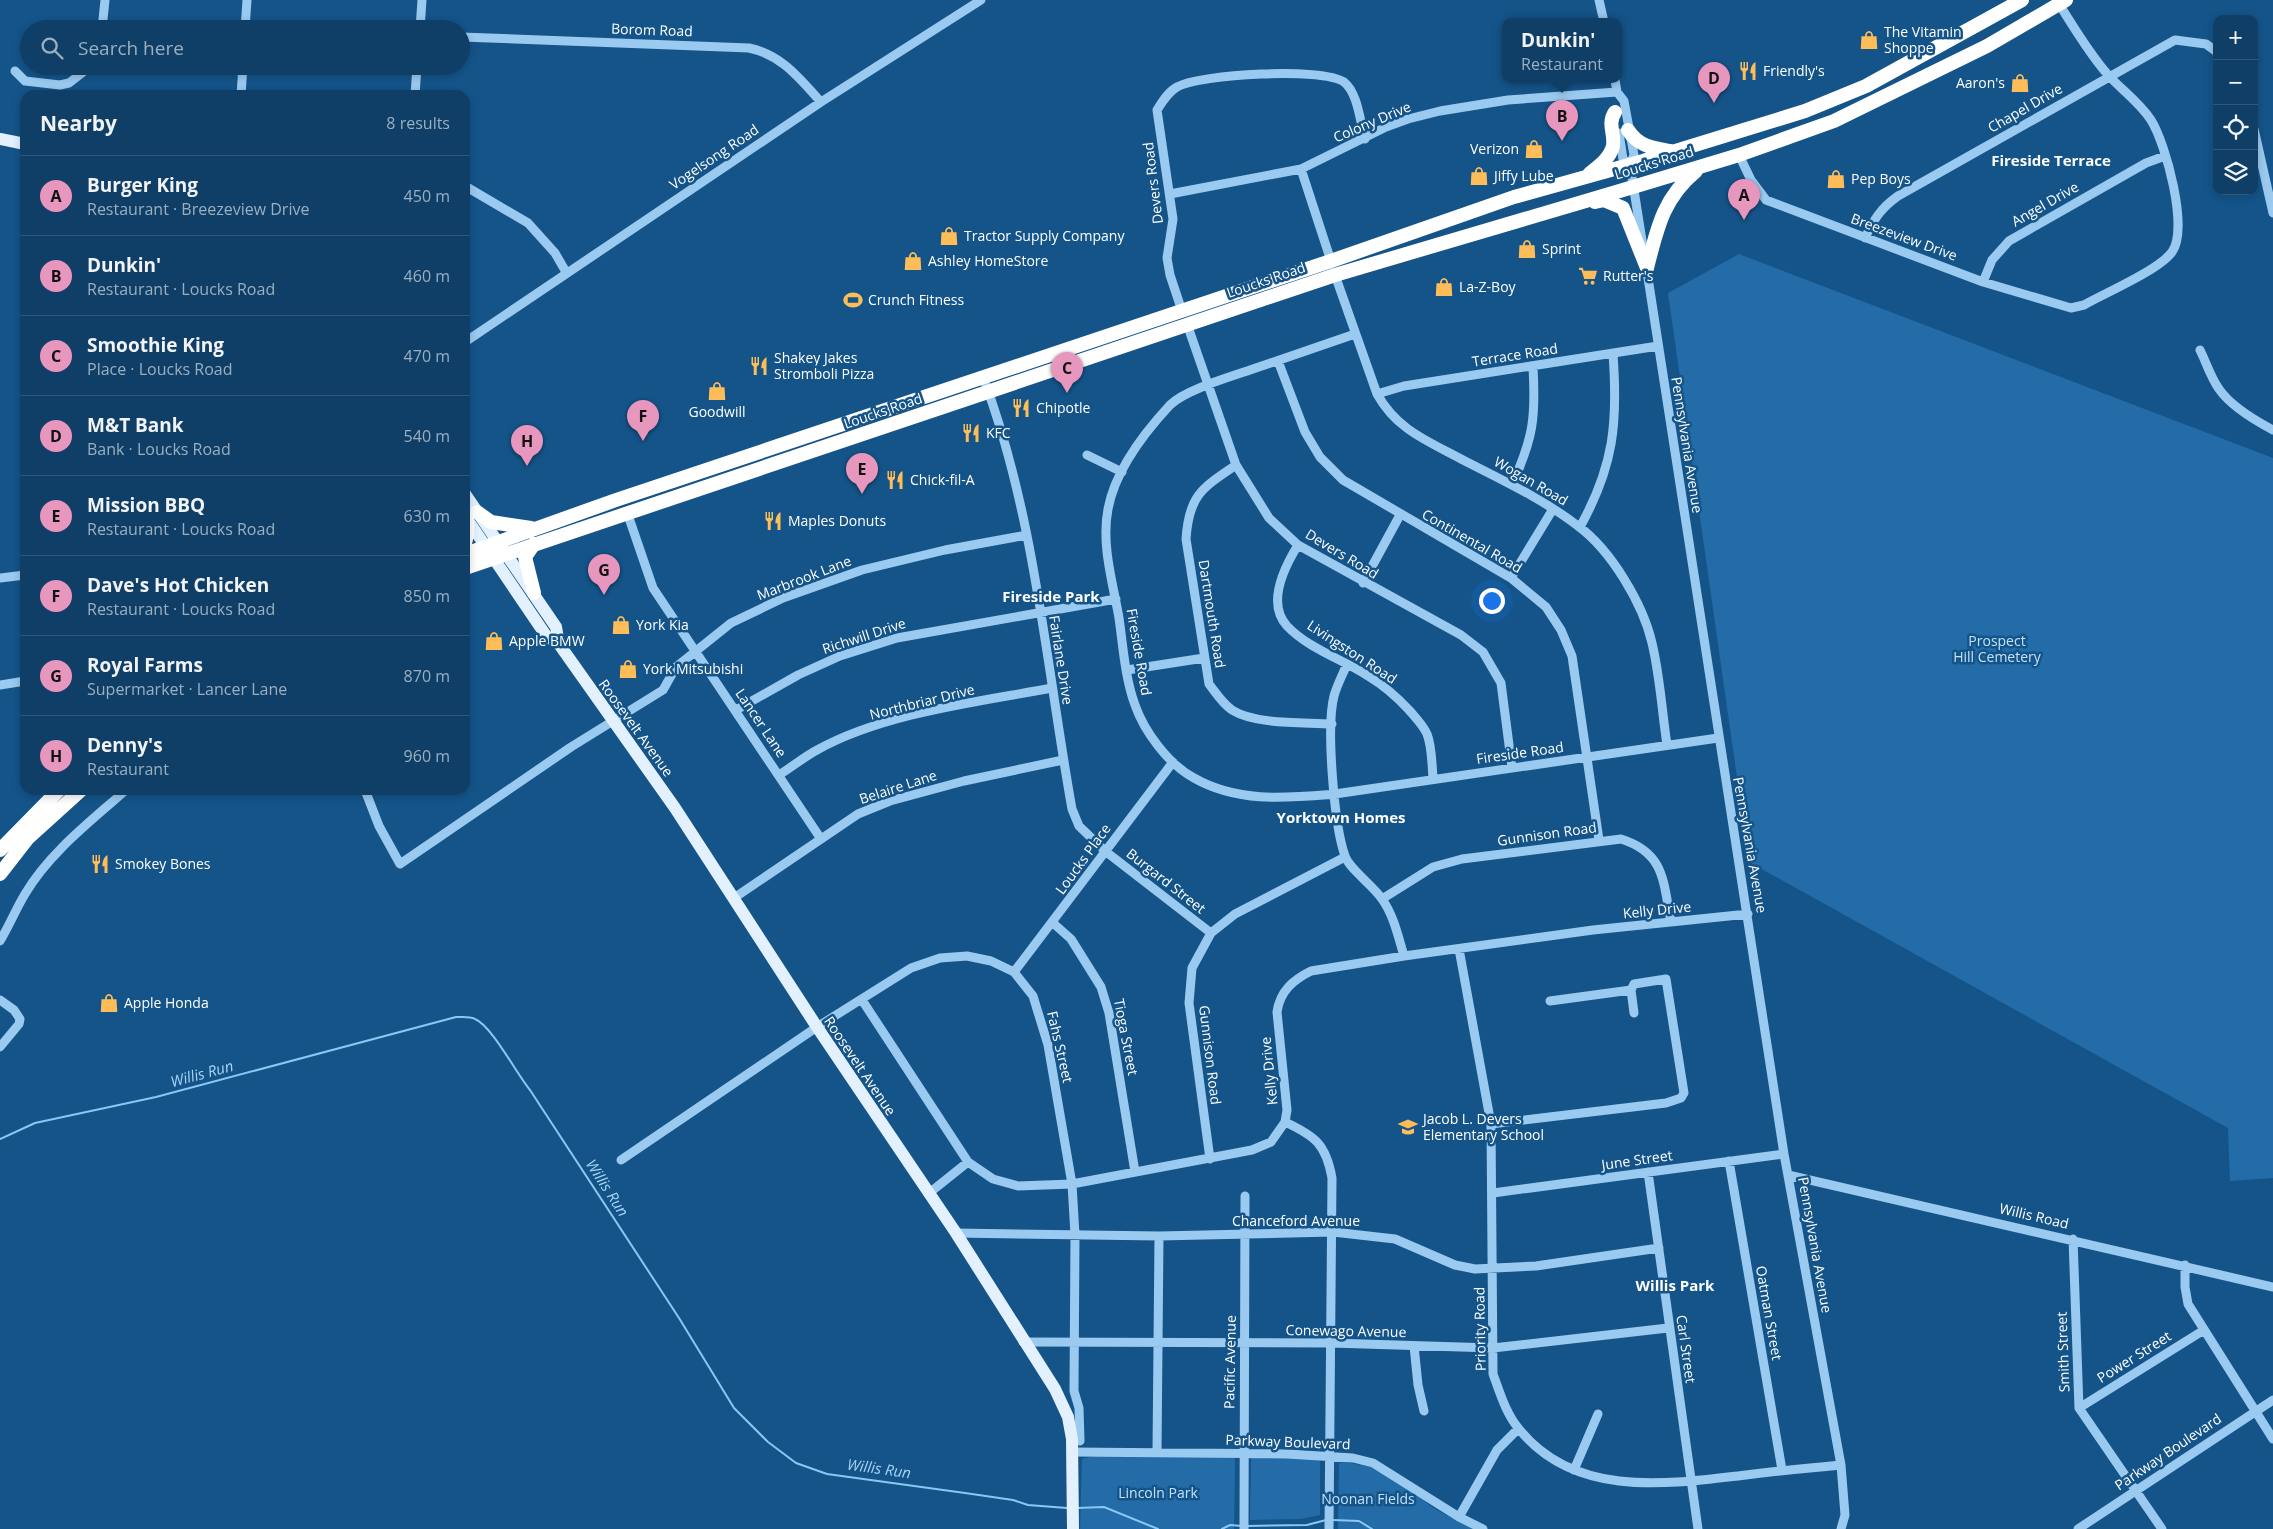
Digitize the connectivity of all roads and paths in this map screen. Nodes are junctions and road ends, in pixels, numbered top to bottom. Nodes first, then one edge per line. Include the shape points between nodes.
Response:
1 (105, 0) edge
2 (248, 0) edge
3 (422, 0) edge
4 (981, 0) edge
5 (1599, 0) edge
6 (2022, 0) edge
7 (2063, 2) edge
8 (1603, 18) edge
9 (103, 20) edge
10 (246, 20) edge
11 (421, 20) edge
12 (470, 37) edge
13 (2213, 49) edge
14 (15, 71) dead end
15 (79, 75) edge
16 (242, 75) edge
17 (416, 75) edge
18 (2109, 76) junction
19 (1616, 83) edge
20 (241, 90) edge
21 (415, 90) edge
22 (1617, 92) junction
23 (821, 102) junction
24 (1615, 112) junction
25 (1628, 130) junction
26 (0, 139) edge
27 (1365, 139) junction
28 (20, 143) edge
29 (2258, 147) edge
30 (1673, 152) junction
31 (1739, 155) junction
32 (2165, 156) junction
33 (1630, 165) junction
34 (1702, 166) junction
35 (1301, 169) junction
36 (1586, 176) junction
37 (1633, 187) junction
38 (470, 189) edge
39 (1170, 194) junction
40 (1564, 206) junction
41 (2273, 213) edge
42 (1865, 238) junction
43 (1333, 268) junction
44 (1647, 268) junction
45 (566, 272) junction
46 (1984, 282) junction
47 (1184, 318) junction
48 (1355, 334) junction
49 (470, 339) edge
50 (1658, 346) junction
51 (2200, 350) dead end
52 (1613, 354) junction
53 (1278, 361) junction
54 (1533, 367) junction
55 (983, 377) junction
56 (1207, 385) junction
57 (989, 393) junction
58 (1377, 394) junction
59 (2273, 430) edge
60 (1087, 455) dead end
61 (1236, 464) junction
62 (1122, 472) junction
63 (1512, 485) junction
64 (1553, 509) junction
65 (470, 515) edge
66 (628, 515) junction
67 (1400, 515) junction
68 (470, 516) edge
69 (1580, 527) junction
70 (536, 528) junction
71 (1027, 535) junction
72 (534, 544) junction
73 (1298, 545) junction
74 (497, 550) junction
75 (470, 553) edge
76 (470, 565) edge
77 (20, 576) edge
78 (0, 578) edge
79 (1511, 578) junction
80 (1364, 583) junction
81 (534, 593) junction
82 (1116, 599) junction
83 (1039, 611) junction
84 (558, 642) junction
85 (696, 650) junction
86 (1204, 658) junction
87 (1347, 664) junction
88 (1127, 670) junction
89 (20, 682) edge
90 (0, 685) edge
91 (1052, 688) junction
92 (736, 710) junction
93 (612, 721) junction
94 (1332, 724) junction
95 (1718, 738) junction
96 (1667, 745) junction
97 (1588, 757) junction
98 (1063, 760) junction
99 (1173, 762) junction
100 (1512, 768) junction
101 (779, 775) junction
102 (1433, 779) junction
103 (1335, 794) junction
104 (54, 795) edge
105 (75, 795) edge
106 (120, 795) edge
107 (367, 795) edge
108 (821, 839) junction
109 (1599, 840) junction
110 (0, 850) edge
111 (1105, 851) junction
112 (1345, 857) junction
113 (0, 874) edge
114 (734, 898) junction
115 (1382, 899) junction
116 (1748, 914) junction
117 (1670, 922) junction
118 (1053, 923) junction
119 (1211, 933) junction
120 (0, 941) edge
121 (1459, 949) junction
122 (1404, 956) junction
123 (1014, 972) junction
124 (1627, 991) junction
125 (0, 1000) edge
126 (862, 1000) junction
127 (1550, 1001) dead end
128 (1634, 1013) dead end
129 (817, 1028) junction
130 (0, 1047) edge
131 (1285, 1122) junction
132 (1491, 1124) junction
133 (1784, 1154) junction
134 (1210, 1159) junction
135 (621, 1160) dead end
136 (1729, 1160) junction
137 (968, 1162) junction
138 (1135, 1172) junction
139 (1648, 1172) junction
140 (1788, 1175) junction
141 (1072, 1184) junction
142 (1493, 1193) junction
143 (928, 1194) junction
144 (1245, 1196) dead end
145 (1332, 1232) junction
146 (956, 1233) junction
147 (1246, 1234) junction
148 (1076, 1235) junction
149 (1159, 1236) junction
150 (2073, 1239) junction
151 (1659, 1248) junction
152 (2185, 1265) junction
153 (1493, 1268) junction
154 (2273, 1287) edge
155 (1668, 1328) junction
156 (2204, 1330) junction
157 (1023, 1342) junction
158 (1074, 1342) junction
159 (1331, 1343) junction
160 (1158, 1344) junction
161 (1244, 1344) junction
162 (1414, 1346) junction
163 (1493, 1348) junction
164 (2273, 1400) edge
165 (2079, 1408) junction
166 (1424, 1411) dead end
167 (2255, 1412) junction
168 (1598, 1414) dead end
169 (1518, 1429) junction
170 (2273, 1439) edge
171 (1080, 1441) dead end
172 (1072, 1452) junction
173 (1157, 1452) junction
174 (1244, 1453) junction
175 (1329, 1456) junction
176 (1841, 1465) junction
177 (1574, 1470) junction
178 (1782, 1470) junction
179 (1692, 1482) junction
180 (2136, 1490) junction
181 (1459, 1517) junction
182 (1073, 1524) edge
183 (1244, 1525) edge
184 (1329, 1529) edge
185 (1482, 1529) edge
186 (1698, 1529) edge
187 (1841, 1529) edge
188 (2078, 1529) edge
189 (2162, 1529) edge

1 - 9 street
2 - 10 street
3 - 11 street
4 - 23 street, Vogelsong Road
5 - 8 street
6 - 30 highway, Loucks Road via 1836,100
7 - 18 street
7 - 31 highway, Loucks Road via 1987,46 1834,121
12 - 23 street, Borom Road via 749,48 775,57 790,68
13 - 18 street, Chapel Drive via 2206,44 2175,40
14 - 15 street via 25,81 60,85
16 - 20 street
17 - 21 street
18 - 32 street via 2135,100 2151,121
18 - 42 street, Chapel Drive via 1884,206
19 - 22 street, Pennsylvania Avenue
22 - 24 street, Pennsylvania Avenue
22 - 25 street, Pennsylvania Avenue via 1624,102
22 - 27 street, Colony Drive via 1471,104 1408,119
23 - 45 street, Vogelsong Road
24 - 33 street, Pennsylvania Avenue via 1622,159
24 - 36 highway via 1610,119 1613,146 1606,160
25 - 30 highway via 1644,145
25 - 33 street, Pennsylvania Avenue via 1634,155
26 - 28 main road
27 - 35 street, Colony Drive
27 - 39 street, Devers Road via 1353,96 1338,79 1323,75 1251,74 1193,82 1177,87 1164,98 1157,110
29 - 41 street
30 - 33 highway, Loucks Road
31 - 34 highway, Loucks Road
31 - 42 street, Breezeview Drive via 1751,180 1766,200
32 - 46 street, Angel Drive via 2146,163 2009,241 1992,260
32 - 46 street, Breezeview Drive via 2180,221 2178,239 2172,252 2161,263 2084,305 2071,308
33 - 36 highway, Loucks Road
33 - 37 street, Pennsylvania Avenue
34 - 37 highway, Loucks Road
34 - 44 highway via 1679,184 1670,199
35 - 39 street, Colony Drive
35 - 43 street, Wogan Road
36 - 43 highway, Loucks Road via 1466,213
37 - 40 highway, Loucks Road
37 - 44 street, Pennsylvania Avenue
38 - 45 street via 528,223 555,253
39 - 47 street, Devers Road via 1173,219 1167,258
40 - 43 highway, Loucks Road
40 - 44 highway via 1604,200 1619,205
42 - 46 street, Breezeview Drive
43 - 47 highway, Loucks Road
43 - 48 street, Wogan Road
44 - 50 street, Pennsylvania Avenue
45 - 49 street, Vogelsong Road
47 - 55 highway, Loucks Road
47 - 56 street, Devers Road
47 - 57 highway, Loucks Road
48 - 53 street, Fireside Road
48 - 58 street, Wogan Road
50 - 52 street, Terrace Road
50 - 95 street, Pennsylvania Avenue
51 - 59 street via 2218,389 2228,400
52 - 54 street, Terrace Road
52 - 69 street via 1616,398 1610,453 1602,483
53 - 56 street, Fireside Road
53 - 67 street, Continental Road via 1305,432 1320,457 1343,480
54 - 58 street, Terrace Road via 1404,386
54 - 63 street via 1535,404 1532,430
55 - 57 street, Fairlane Drive
55 - 70 highway, Loucks Road
56 - 61 street, Devers Road
56 - 62 street, Fireside Road via 1172,403
57 - 66 highway, Loucks Road
57 - 71 street, Fairlane Drive via 1014,470
58 - 63 street, Wogan Road via 1387,412 1416,435
60 - 62 street
61 - 73 street, Devers Road via 1269,518
61 - 86 street, Dartmouth Road via 1208,484 1191,504 1187,521 1186,539
62 - 82 street, Fireside Road via 1108,507 1105,533
63 - 64 street, Wogan Road
64 - 69 street, Wogan Road
64 - 79 street
65 - 70 highway via 511,526
66 - 72 highway, Loucks Road
66 - 85 street, Lancer Lane via 653,588
67 - 79 street, Continental Road
67 - 80 street
68 - 74 main road, Roosevelt Avenue
69 - 96 street, Wogan Road via 1604,552 1634,594 1652,643
70 - 74 highway, Loucks Road
71 - 83 street, Fairlane Drive
71 - 85 street, Marbrook Lane via 862,570 800,592 731,623
72 - 74 highway, Loucks Road
72 - 81 highway via 526,557
73 - 80 street, Devers Road
73 - 87 street, Livingston Road via 1280,582 1279,606 1286,625 1312,645
74 - 75 highway, Loucks Road
74 - 76 highway, Loucks Road
74 - 81 main road, Roosevelt Avenue
74 - 84 main road, Roosevelt Avenue via 548,638
77 - 78 street
79 - 97 street, Continental Road via 1546,607 1572,656
80 - 100 street, Devers Road via 1461,635 1483,652 1501,683
81 - 84 main road, Roosevelt Avenue via 556,627
82 - 83 street, Richwill Drive
82 - 88 street, Fireside Road
83 - 91 street, Fairlane Drive
83 - 92 street, Richwill Drive via 897,638 840,656
84 - 93 main road, Roosevelt Avenue
85 - 92 street, Lancer Lane
85 - 93 street, Marbrook Lane via 676,667 663,690
86 - 88 street
86 - 94 street, Dartmouth Road via 1209,684 1221,701 1233,710 1252,718
87 - 94 street via 1334,697
87 - 102 street, Livingston Road via 1369,676 1416,717 1428,735
88 - 99 street, Fireside Road via 1135,705 1151,735
89 - 90 street
91 - 98 street, Fairlane Drive
91 - 101 street, Northbriar Drive via 921,713 862,731 818,749
92 - 101 street, Lancer Lane
93 - 107 street, Marbrook Lane via 400,864
93 - 114 main road, Roosevelt Avenue
94 - 103 street
95 - 96 street, Fireside Road
95 - 116 street, Pennsylvania Avenue
96 - 97 street, Fireside Road
97 - 100 street, Fireside Road
97 - 109 street, Continental Road
98 - 108 street, Belaire Lane via 890,801 858,814
98 - 111 street, Fairlane Drive via 1072,809 1079,826
99 - 103 street, Fireside Road via 1193,778 1251,797
99 - 111 street, Loucks Place
100 - 102 street, Fireside Road
101 - 108 street, Lancer Lane
102 - 103 street, Fireside Road
103 - 112 street
104 - 110 highway
105 - 113 highway via 28,838
106 - 120 street via 56,855 25,893
108 - 114 street, Belaire Lane
109 - 115 street, Gunnison Road via 1462,859 1432,867
109 - 117 street, Gunnison Road via 1621,838 1648,852 1658,866
111 - 118 street, Loucks Place
111 - 119 street, Burgard Street
112 - 115 street
112 - 119 street, Gunnison Road via 1235,914
114 - 129 main road, Roosevelt Avenue
115 - 122 street via 1395,924
116 - 117 street, Kelly Drive
116 - 133 street, Pennsylvania Avenue
117 - 121 street, Kelly Drive
118 - 123 street, Loucks Place
118 - 138 street, Tioga Street via 1071,940 1101,987 1109,1013
119 - 134 street, Gunnison Road via 1192,968 1189,1003
121 - 122 street, Kelly Drive
121 - 132 street, Priority Road
122 - 131 street, Kelly Drive via 1311,971 1298,978 1281,995 1277,1012 1287,1110
123 - 126 street, Fahs Street via 991,961 967,956 940,958 911,968
123 - 141 street, Fahs Street via 1033,996 1048,1045
124 - 127 street
124 - 128 street
124 - 132 street via 1639,982 1666,979 1684,1094 1677,1101
125 - 130 street via 20,1019
126 - 129 street, Fahs Street
126 - 137 street, Kelly Drive
129 - 135 street, Fahs Street
129 - 143 main road, Roosevelt Avenue
131 - 134 street, Kelly Drive via 1271,1142 1252,1150
131 - 145 street via 1306,1132 1325,1151 1332,1178
132 - 142 street, Priority Road
133 - 136 street, June Street
133 - 140 street, Pennsylvania Avenue
134 - 138 street, Kelly Drive
136 - 139 street, June Street
136 - 178 street, Oatman Street
137 - 141 street, Kelly Drive via 994,1179 1018,1186
137 - 143 street
138 - 141 street, Kelly Drive
139 - 142 street, June Street
139 - 151 street, Carl Street
140 - 150 street, Willis Road
140 - 176 street, Pennsylvania Avenue
141 - 148 street, Fahs Street
142 - 153 street, Priority Road
143 - 146 main road, Roosevelt Avenue
144 - 147 street, Pacific Avenue
145 - 147 street, Chanceford Avenue
145 - 153 street, Chanceford Avenue via 1395,1239 1455,1265
145 - 159 street
146 - 148 street, Chanceford Avenue
146 - 157 main road, Roosevelt Avenue
147 - 149 street, Chanceford Avenue
147 - 161 street, Pacific Avenue
148 - 149 street, Chanceford Avenue
148 - 158 street, Fahs Street
149 - 160 street
150 - 152 street, Willis Road
150 - 165 street, Smith Street
151 - 153 street, Chanceford Avenue via 1536,1266
151 - 155 street, Carl Street
152 - 154 street, Willis Road
152 - 156 street via 2188,1304
153 - 163 street, Priority Road
155 - 163 street, Conewago Avenue
155 - 179 street, Carl Street
156 - 165 street, Power Street
156 - 167 street
157 - 158 street, Conewago Avenue
157 - 172 main road, Roosevelt Avenue via 1055,1389 1068,1417
158 - 160 street, Conewago Avenue
158 - 171 street, Fahs Street via 1074,1390 1079,1408
159 - 161 street, Conewago Avenue
159 - 162 street, Conewago Avenue
159 - 175 street
160 - 161 street, Conewago Avenue
160 - 173 street
161 - 174 street, Pacific Avenue
162 - 163 street, Conewago Avenue
162 - 166 street
163 - 169 street, Priority Road via 1494,1374 1501,1398
164 - 167 street, Parkway Boulevard
165 - 180 street, Smith Street
167 - 170 street
167 - 180 street, Parkway Boulevard
168 - 177 street
169 - 177 street, Priority Road via 1550,1458
169 - 181 street via 1497,1450
172 - 173 street, Parkway Boulevard
172 - 182 main road, Roosevelt Avenue
173 - 174 street, Parkway Boulevard
174 - 175 street, Parkway Boulevard
174 - 183 street, Pacific Avenue
175 - 181 street, Parkway Boulevard via 1373,1462
175 - 184 street
176 - 178 street, Priority Road
176 - 187 street, Pennsylvania Avenue via 1845,1515
177 - 179 street, Priority Road via 1604,1480 1634,1484
178 - 179 street, Priority Road
179 - 186 street, Carl Street
180 - 188 street, Parkway Boulevard
180 - 189 street, Smith Street
181 - 185 street, Parkway Boulevard

